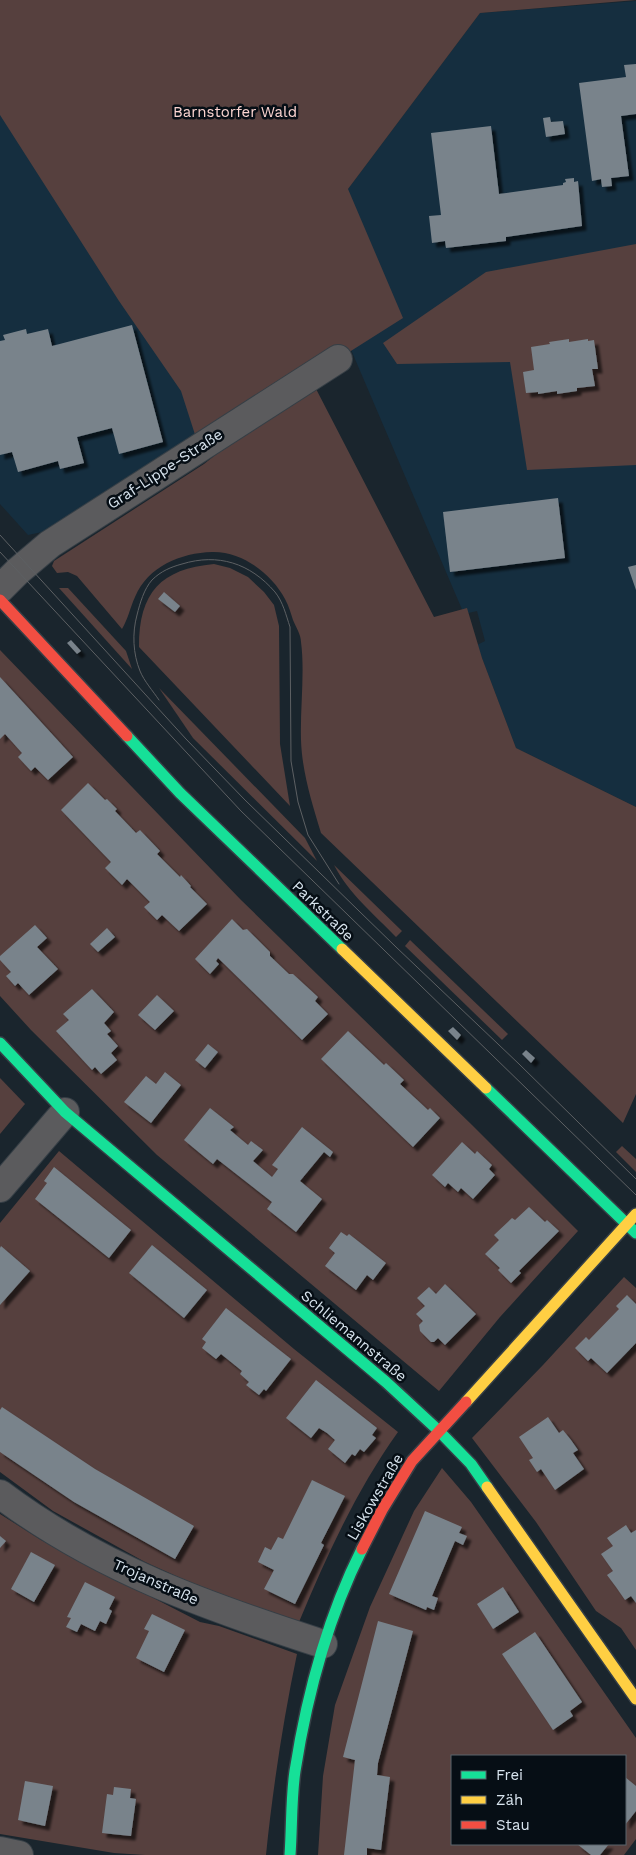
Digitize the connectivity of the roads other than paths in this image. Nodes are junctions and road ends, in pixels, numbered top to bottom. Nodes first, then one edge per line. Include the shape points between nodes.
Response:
1 (338, 359) dead end
2 (0, 589) edge
3 (0, 600) edge
4 (0, 1042) edge
5 (65, 1112) junction
6 (0, 1188) edge
7 (636, 1214) edge
8 (626, 1224) junction
9 (636, 1234) edge
10 (439, 1431) junction
11 (0, 1494) edge
12 (323, 1644) junction
13 (636, 1700) edge
14 (0, 1851) edge
15 (19, 1855) edge
16 (290, 1855) edge

1 - 2 street, Graf-Lippe-Straße via 50,544
3 - 8 street, Parkstraße via 180,793
4 - 5 street, Schliemannstraße
5 - 6 street
5 - 10 street, Schliemannstraße via 386,1382
7 - 8 street, Liskowstraße
8 - 9 street, Parkstraße
8 - 10 street, Liskowstraße
10 - 12 street, Liskowstraße via 412,1460 382,1510 350,1573
10 - 13 street, Schliemannstraße via 471,1464
11 - 12 street, Trojanstraße via 82,1548 147,1580 219,1610
12 - 16 street, Liskowstraße via 295,1773
14 - 15 street

